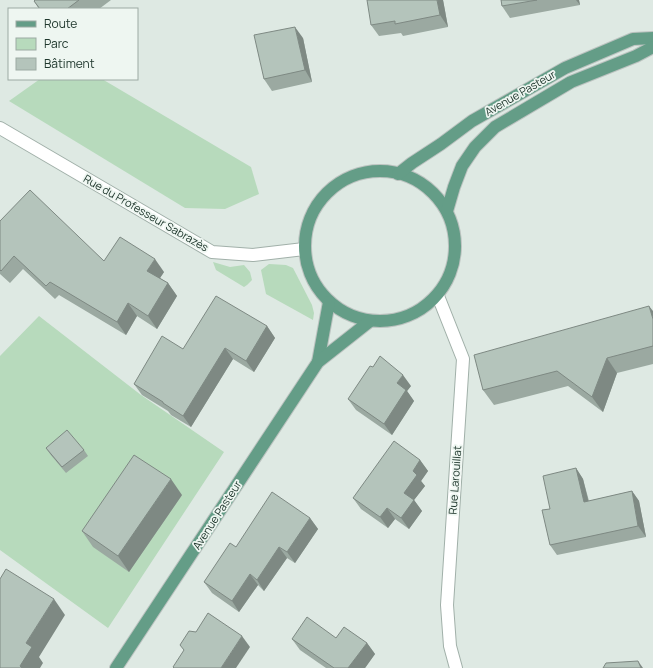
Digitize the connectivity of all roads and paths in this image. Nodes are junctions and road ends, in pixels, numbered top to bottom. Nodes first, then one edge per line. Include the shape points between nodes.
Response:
1 (653, 38) edge
2 (653, 47) edge
3 (0, 128) edge
4 (398, 174) junction
5 (447, 211) junction
6 (304, 249) junction
7 (438, 296) junction
8 (329, 302) junction
9 (370, 321) junction
10 (318, 362) junction
11 (116, 668) edge
12 (456, 668) edge

1 - 4 main road, Avenue Pasteur via 633,39 565,68 472,120
2 - 5 main road, Avenue Pasteur via 572,82 495,127 475,147 462,166
3 - 6 street, Rue du Professeur Sabrazès via 212,252 253,255
4 - 5 main road via 410,176 431,190
4 - 6 main road via 385,171 360,173 337,184 319,201 308,224
5 - 7 main road via 454,230 456,250 451,274
6 - 8 main road via 310,275
7 - 9 main road via 418,312 395,320
7 - 12 street, Rue Larouillat via 463,359 447,605 450,646
8 - 9 main road via 348,315
8 - 10 main road, Avenue Pasteur
9 - 10 main road, Avenue Pasteur
10 - 11 main road, Avenue Pasteur

